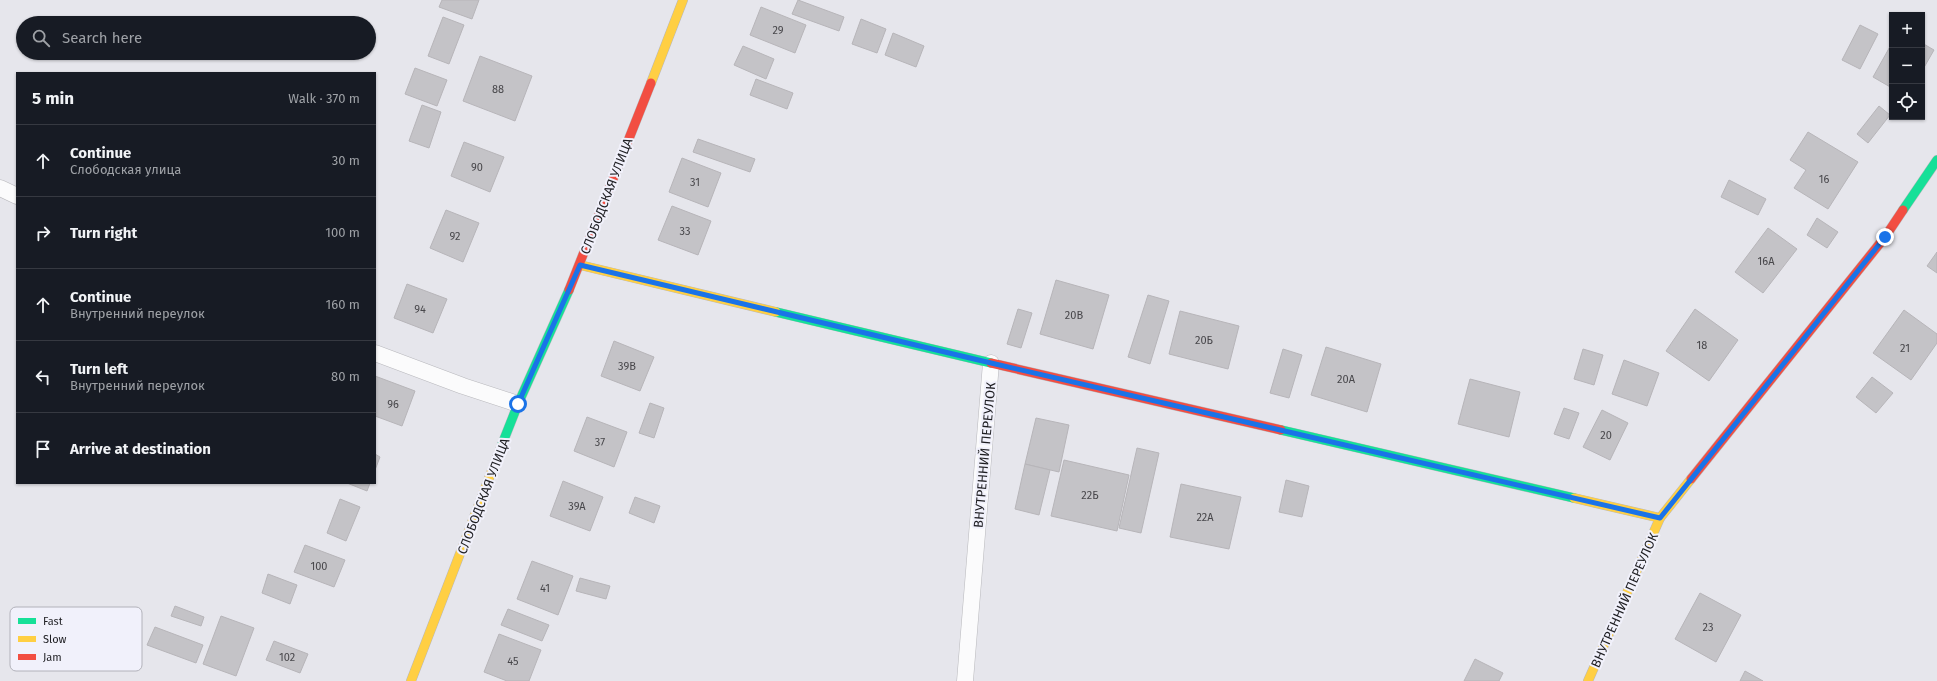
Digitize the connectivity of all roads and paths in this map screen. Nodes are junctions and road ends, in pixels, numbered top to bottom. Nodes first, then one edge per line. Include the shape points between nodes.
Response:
1 (683, 0) edge
2 (1937, 160) edge
3 (0, 188) edge
4 (16, 196) edge
5 (580, 265) junction
6 (376, 353) edge
7 (991, 363) junction
8 (518, 404) junction
9 (1660, 518) junction
10 (411, 681) edge
11 (965, 681) edge
12 (1588, 681) edge

1 - 5 street, СЛОБОДСКАЯ УЛИЦА
2 - 9 street, ВНУТРЕННИЙ ПЕРЕУЛОК via 1885,237
3 - 4 lane
5 - 7 street
5 - 8 street, СЛОБОДСКАЯ УЛИЦА
6 - 8 lane
7 - 9 street, ВНУТРЕННИЙ ПЕРЕУЛОК
7 - 11 lane, ВНУТРЕННИЙ ПЕРЕУЛОК
8 - 10 street, СЛОБОДСКАЯ УЛИЦА
9 - 12 street, ВНУТРЕННИЙ ПЕРЕУЛОК

